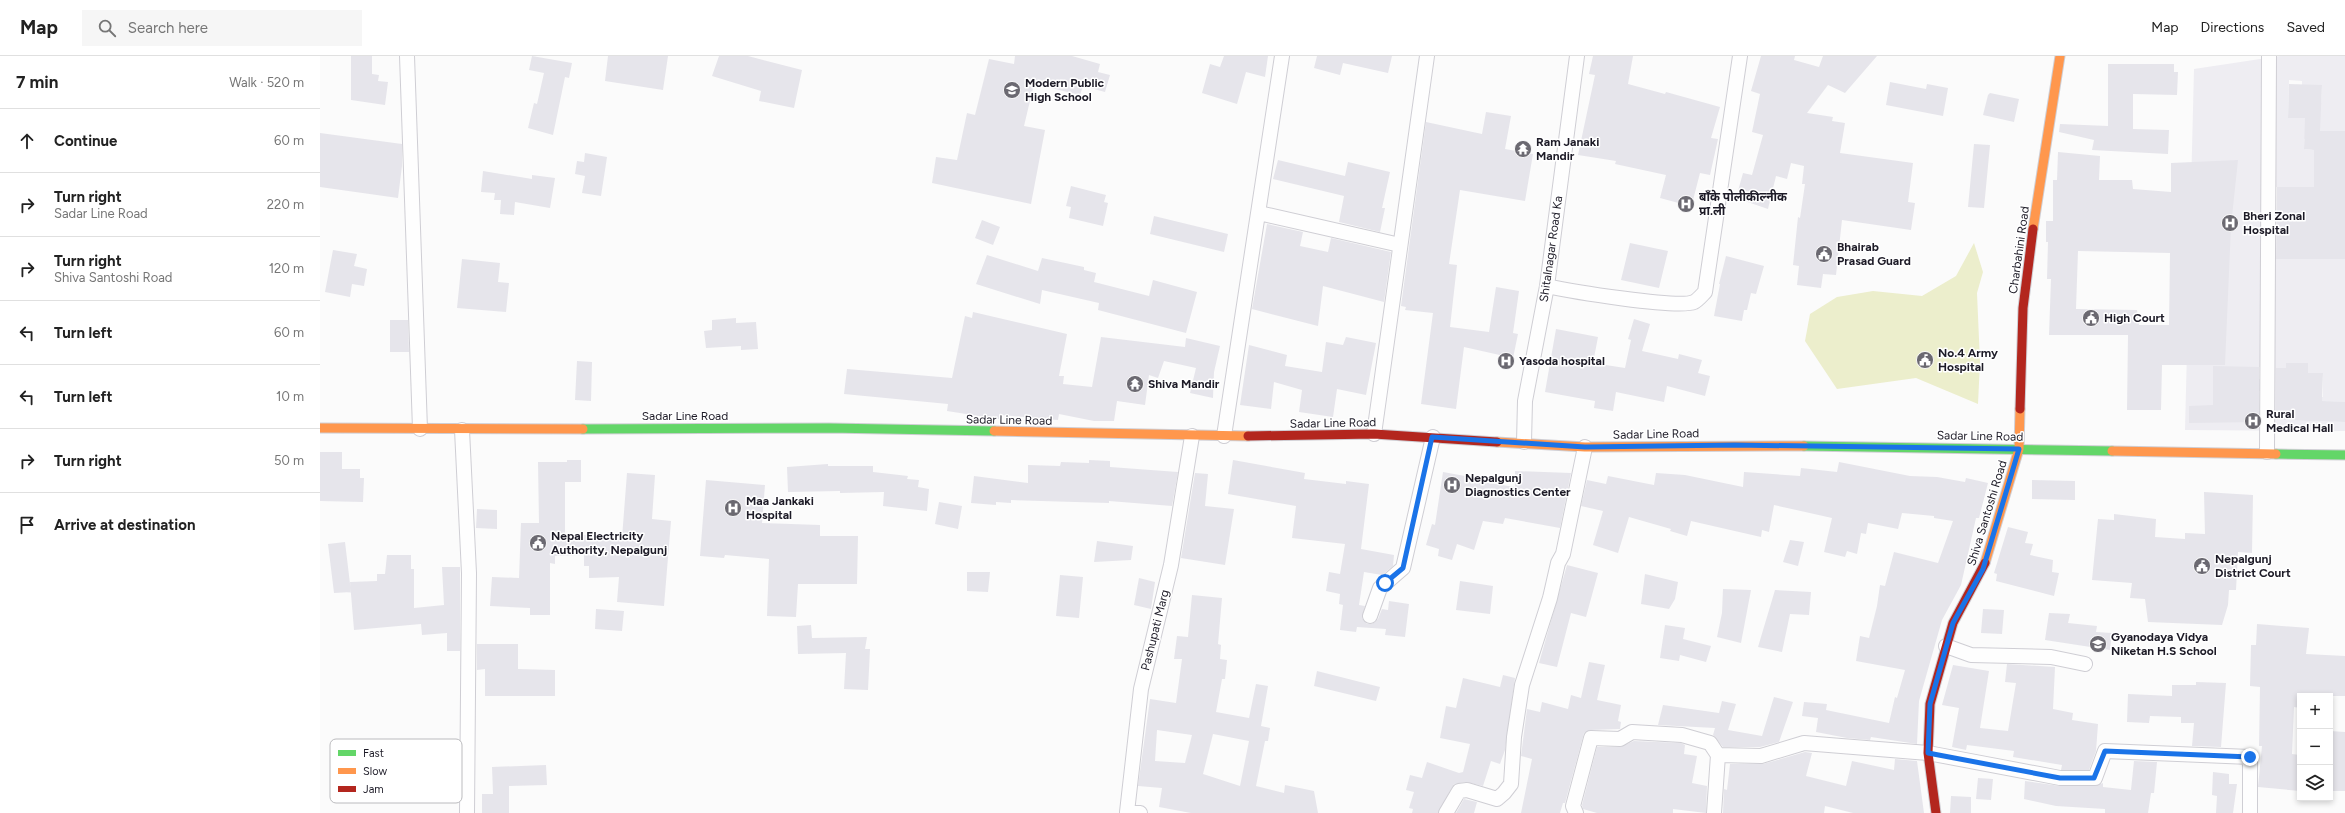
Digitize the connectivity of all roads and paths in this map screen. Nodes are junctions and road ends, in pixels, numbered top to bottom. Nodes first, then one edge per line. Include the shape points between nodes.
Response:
1 (407, 56) edge
2 (1282, 56) edge
3 (1427, 56) edge
4 (1577, 56) edge
5 (1740, 56) edge
6 (2060, 56) edge
7 (2269, 56) edge
8 (1259, 212) junction
9 (1400, 246) junction
10 (1547, 286) junction
11 (320, 428) edge
12 (420, 429) junction
13 (462, 430) junction
14 (1374, 434) junction
15 (1192, 436) junction
16 (1224, 436) junction
17 (1432, 437) junction
18 (1524, 442) junction
19 (1585, 447) junction
20 (2019, 449) junction
21 (2267, 452) junction
22 (2345, 455) edge
23 (1370, 616) dead end
24 (1946, 646) junction
25 (2085, 664) dead end
26 (1928, 753) junction
27 (1718, 756) junction
28 (467, 813) edge
29 (1140, 813) edge
30 (1446, 813) edge
31 (1576, 813) edge
32 (1714, 813) edge
33 (1936, 813) edge
34 (2250, 813) edge

1 - 12 street
2 - 8 street
3 - 9 street
4 - 10 street, Shitalnagar Road Ka
5 - 10 street via 1705,292 1694,302 1676,303 1588,294
6 - 20 main road, Charbahini Road via 2042,164 2023,308
7 - 21 street
8 - 9 street
8 - 16 street
9 - 14 street
10 - 18 street, Shitalnagar Road Ka via 1525,401
11 - 12 main road, Sadar Line Road
12 - 13 main road, Sadar Line Road
13 - 15 main road, Sadar Line Road via 829,428
13 - 28 street via 469,573
14 - 16 main road, Sadar Line Road
14 - 17 main road, Sadar Line Road
15 - 16 main road, Sadar Line Road
15 - 29 street, Pashupati Marg via 1171,565 1141,689 1127,812
17 - 18 main road, Sadar Line Road
17 - 23 street via 1403,568 1380,588
18 - 19 main road, Sadar Line Road
19 - 20 main road, Sadar Line Road via 1735,445
19 - 30 street via 1563,554 1558,563 1550,598 1522,685 1514,737 1511,784 1504,794 1497,798 1467,790 1459,791
20 - 21 main road, Sadar Line Road
20 - 24 main road, Shiva Santoshi Road via 1983,569 1953,623
21 - 22 main road, Sadar Line Road
24 - 25 street via 1972,655 2051,657
24 - 26 main road, Shiva Santoshi Road via 1930,704
26 - 27 street via 1804,743 1761,756
26 - 33 main road, Shiva Santoshi Road
26 - 34 street via 2060,778 2094,778 2105,751 2250,757
27 - 31 street via 1710,743 1682,735 1632,732 1620,739 1591,738 1573,806
27 - 32 street

